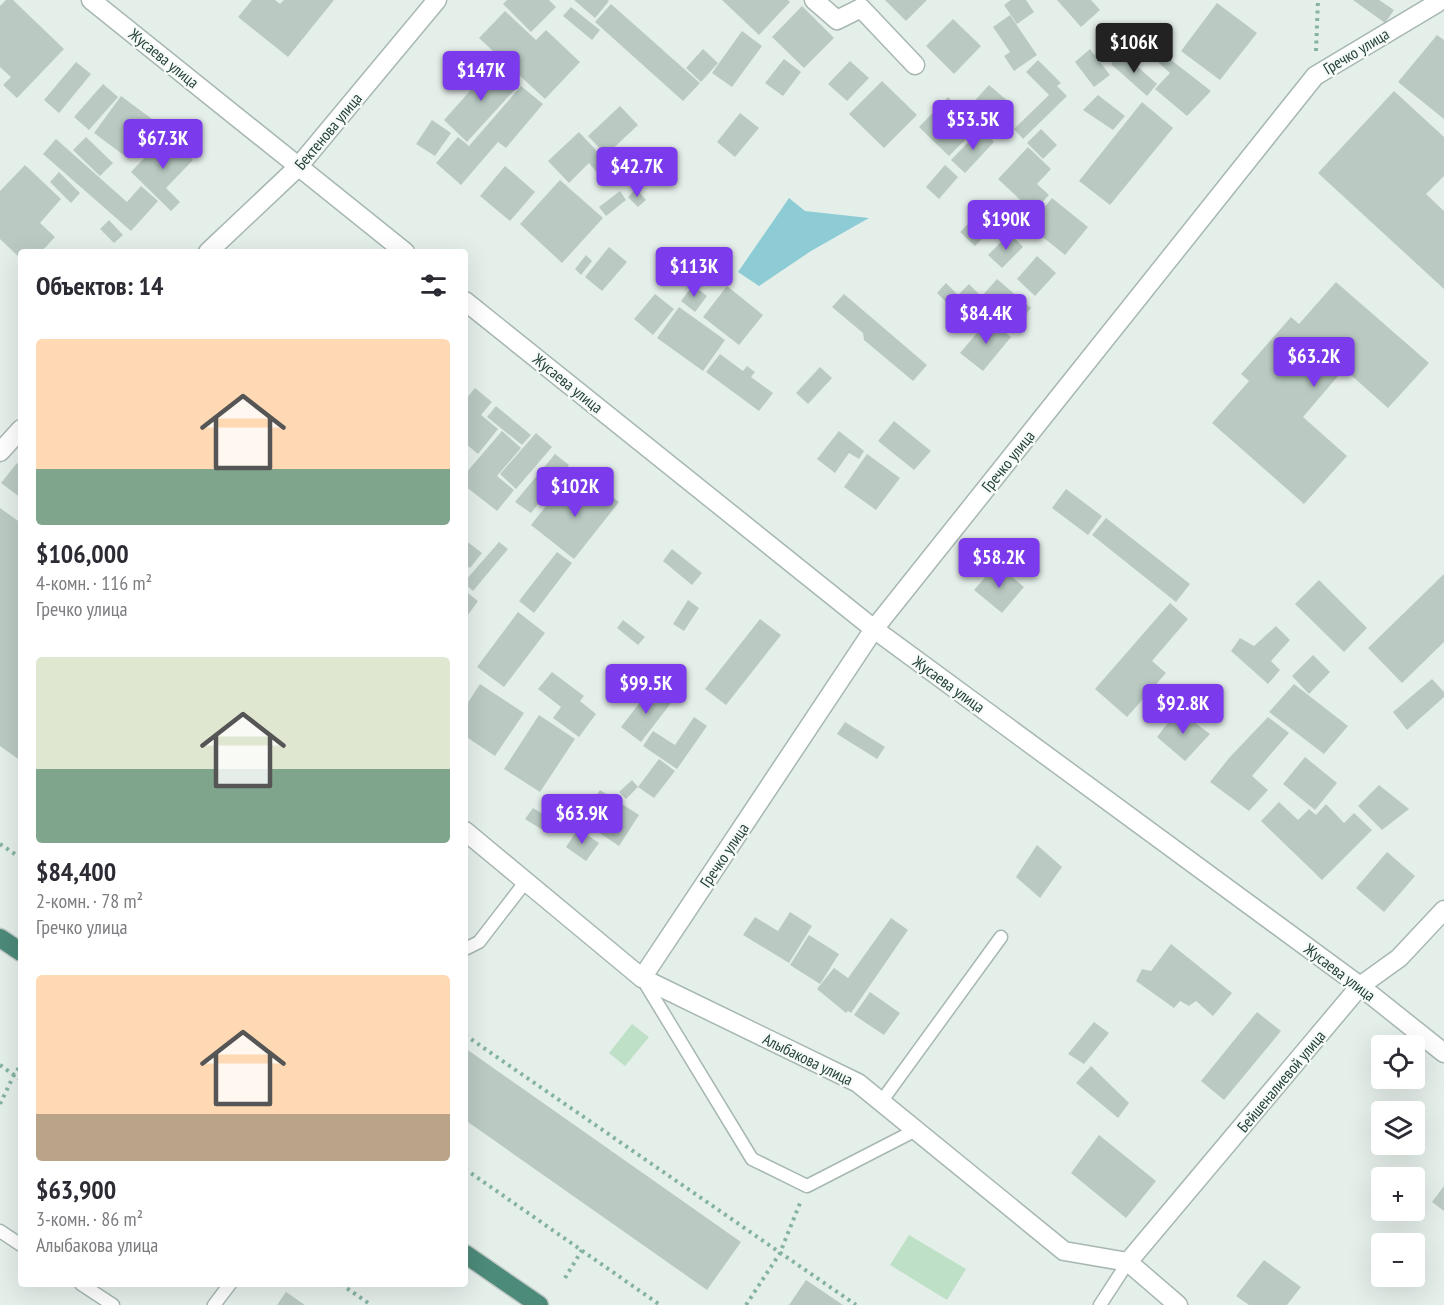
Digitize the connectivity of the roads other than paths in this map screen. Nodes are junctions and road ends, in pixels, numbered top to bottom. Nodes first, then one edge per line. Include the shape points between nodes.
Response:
1 (91, 0) edge
2 (437, 0) edge
3 (814, 0) edge
4 (1438, 3) edge
5 (915, 65) dead end
6 (298, 167) junction
7 (211, 249) edge
8 (401, 249) edge
9 (468, 303) edge
10 (14, 435) edge
11 (0, 452) edge
12 (874, 630) junction
13 (468, 833) edge
14 (526, 881) junction
15 (1444, 910) edge
16 (1001, 937) dead end
17 (0, 938) edge
18 (468, 948) edge
19 (18, 950) edge
20 (642, 978) junction
21 (1360, 986) junction
22 (1444, 1053) edge
23 (881, 1102) junction
24 (916, 1131) junction
25 (0, 1231) edge
26 (18, 1243) edge
27 (468, 1256) edge
28 (1128, 1262) junction
29 (86, 1287) edge
30 (228, 1287) edge
31 (113, 1305) edge
32 (214, 1305) edge
33 (539, 1305) edge
34 (1100, 1305) edge
35 (1178, 1305) edge

1 - 6 street, Жусаева улица
2 - 6 street, Бектенова улица
3 - 5 street via 837,20 861,8
4 - 12 street, Гречко улица via 1315,75
6 - 7 street, Бектенова улица
6 - 8 street, Жусаева улица
9 - 12 street, Жусаева улица
10 - 11 street
12 - 20 street, Гречко улица
12 - 21 street, Жусаева улица
13 - 14 street, Алыбакова улица
14 - 18 lane via 479,942
14 - 20 street, Алыбакова улица
15 - 21 street, Бейшеналиевой улица via 1399,958
16 - 23 lane
17 - 19 highway
20 - 23 street, Алыбакова улица via 858,1083
20 - 24 lane via 752,1159 807,1186
21 - 22 street, Жусаева улица
21 - 28 street, Бейшеналиевой улица
23 - 24 street, Алыбакова улица
24 - 28 street, Алыбакова улица via 1064,1251
25 - 26 lane
27 - 33 highway
28 - 34 lane
28 - 35 street
29 - 31 lane
30 - 32 lane

